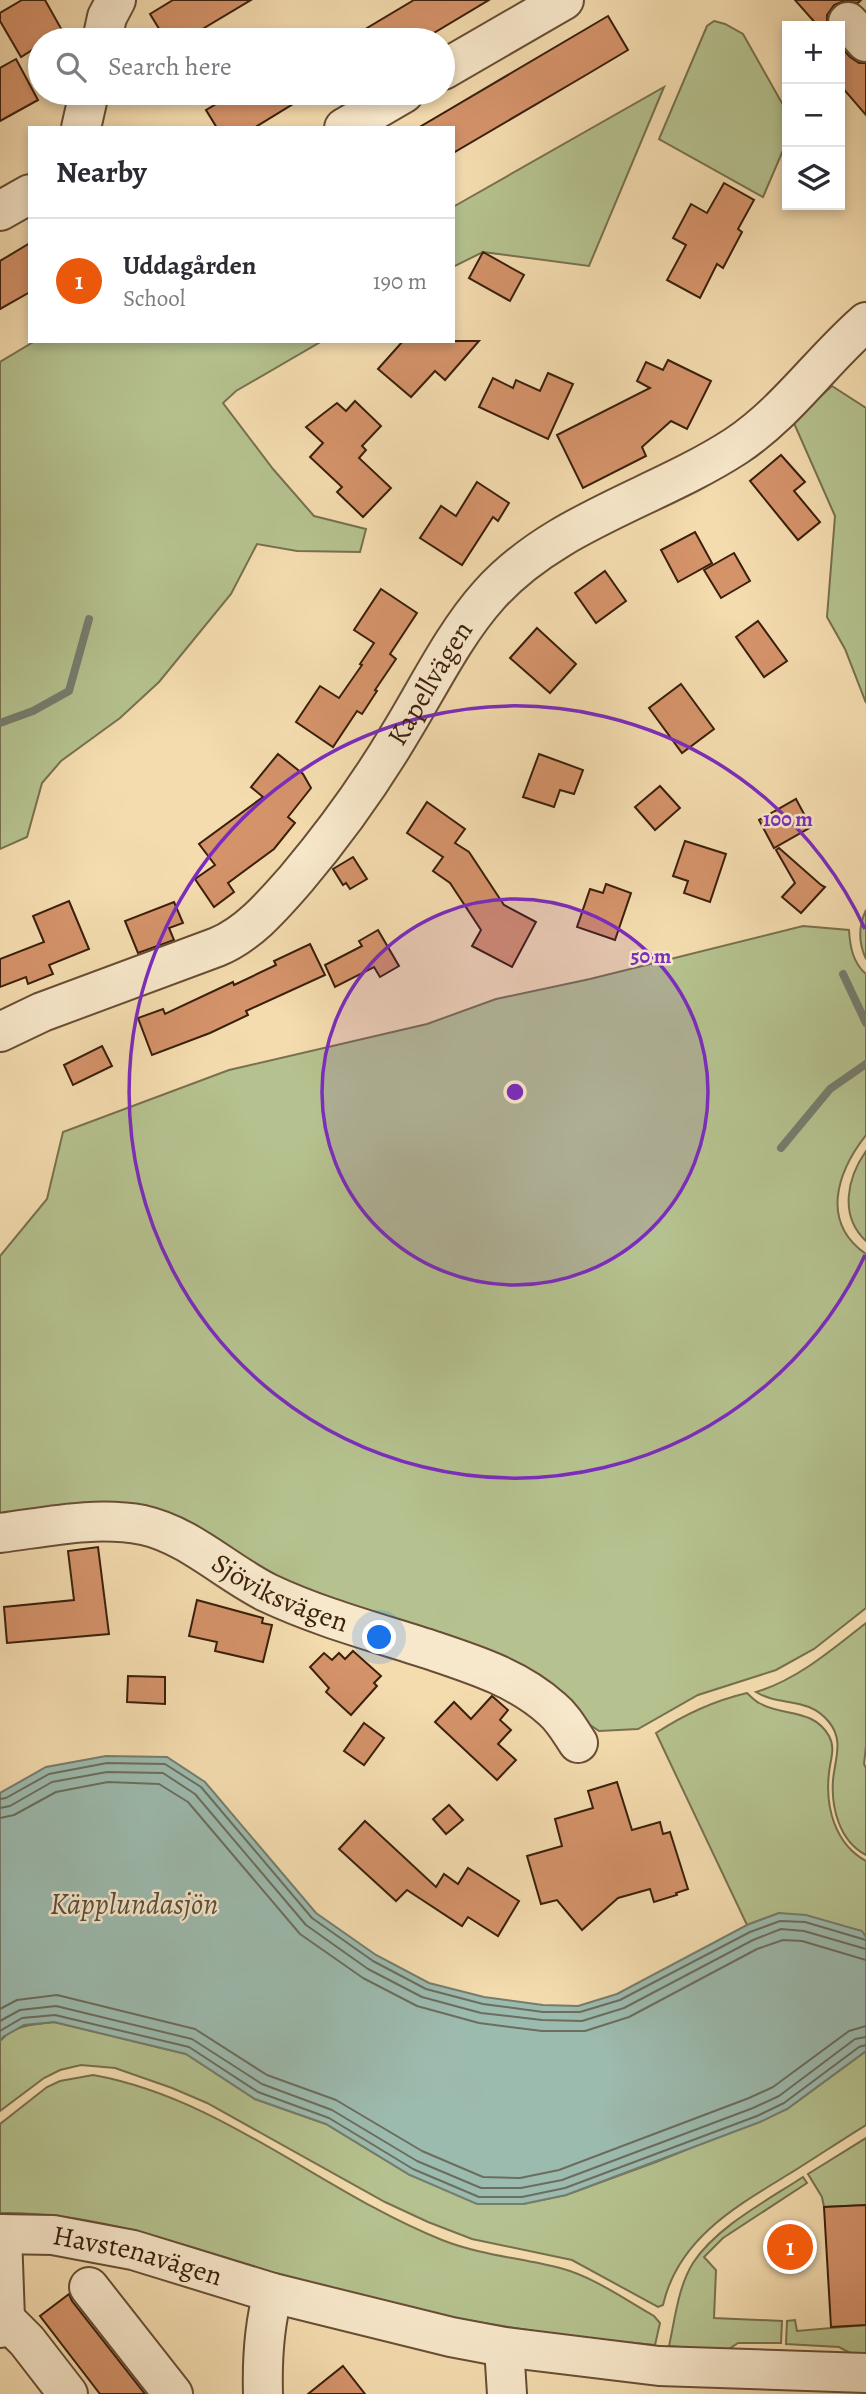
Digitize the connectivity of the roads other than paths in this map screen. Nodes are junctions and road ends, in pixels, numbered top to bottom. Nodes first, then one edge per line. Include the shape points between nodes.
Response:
1 (117, 0) edge
2 (564, 0) edge
3 (105, 28) edge
4 (455, 63) edge
5 (86, 105) edge
6 (383, 105) edge
7 (81, 126) edge
8 (347, 126) edge
9 (28, 195) edge
10 (0, 211) edge
11 (866, 323) edge
12 (0, 1032) edge
13 (0, 1533) edge
14 (578, 1743) dead end
15 (1, 2234) edge
16 (89, 2287) dead end
17 (273, 2293) junction
18 (2, 2324) edge
19 (504, 2347) junction
20 (866, 2373) edge
21 (709, 2381) edge
22 (816, 2383) edge
23 (270, 2384) edge
24 (68, 2394) edge
25 (173, 2394) edge
26 (507, 2394) edge

1 - 3 street
2 - 4 street
5 - 7 street
6 - 8 street
9 - 10 street
11 - 12 street, Kapellvägen via 791,400 738,444 556,541 508,575 467,623 350,811 291,885 244,932 224,944
13 - 14 street, Sjöviksvägen via 82,1522 145,1526 288,1602 512,1681 553,1709
15 - 17 street, Havstenavägen via 53,2235 133,2250
15 - 18 street
16 - 25 street
17 - 19 street, Havstenavägen
17 - 23 street via 268,2314
18 - 24 street via 27,2341
19 - 21 street, Havstenavägen via 659,2366
19 - 26 street
20 - 22 street, Havstenavägen
21 - 22 street, Havstenavägen

